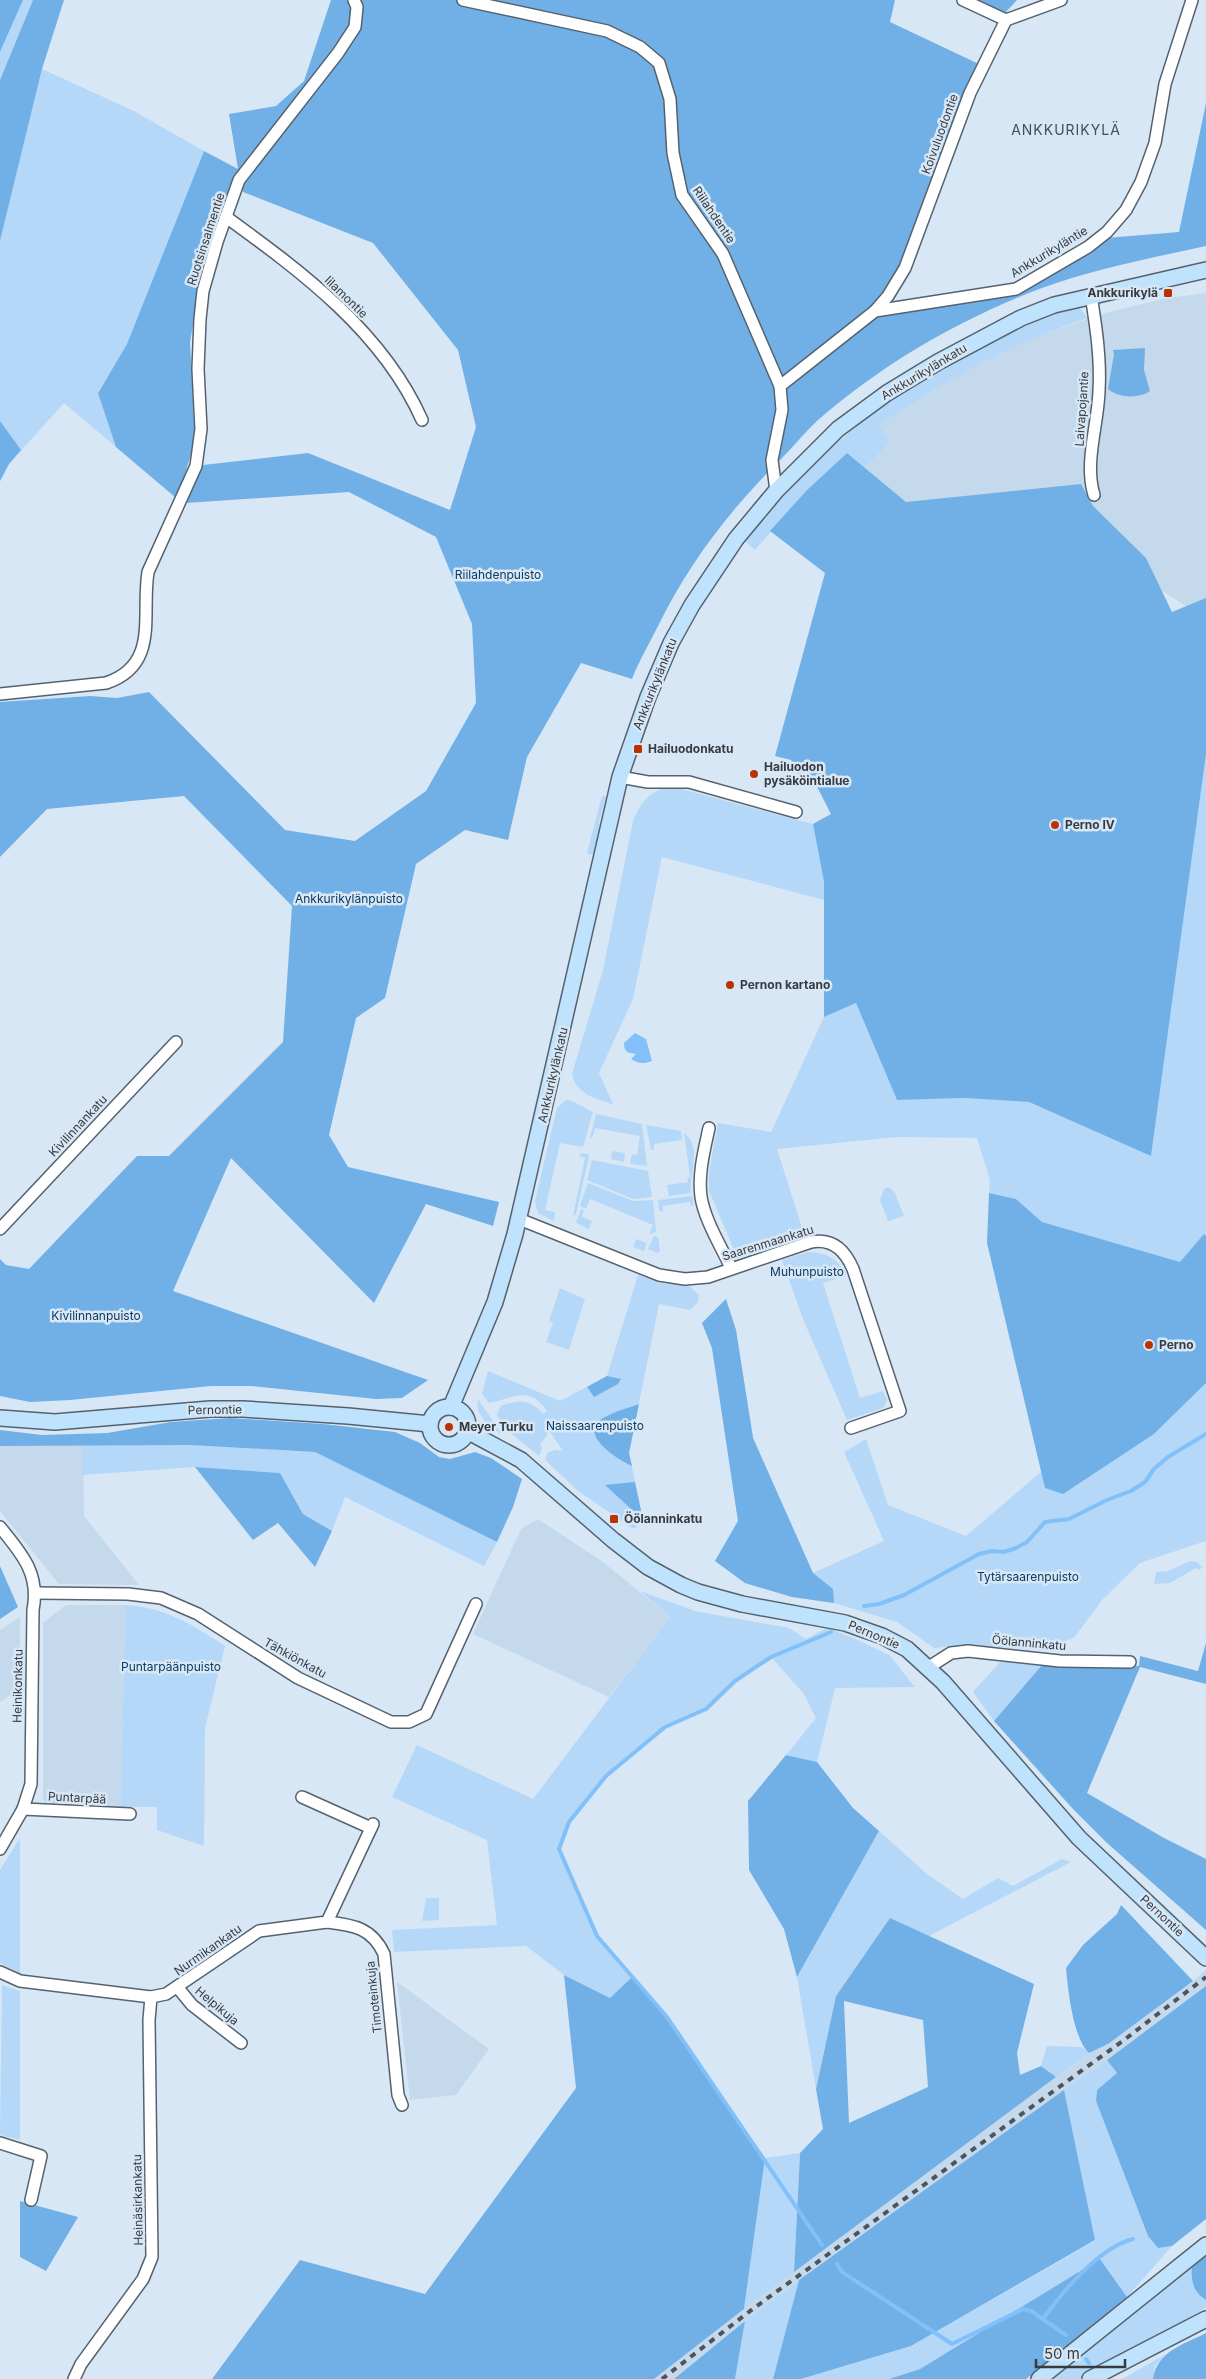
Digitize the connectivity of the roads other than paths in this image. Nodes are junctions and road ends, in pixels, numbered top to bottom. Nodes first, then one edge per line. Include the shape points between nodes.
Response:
1 (354, 0) edge
2 (463, 0) edge
3 (963, 0) edge
4 (1061, 0) edge
5 (1192, 0) edge
6 (1006, 20) junction
7 (226, 217) junction
8 (1206, 270) edge
9 (1091, 295) junction
10 (875, 311) junction
11 (780, 386) junction
12 (422, 420) dead end
13 (776, 490) junction
14 (1094, 495) dead end
15 (0, 694) edge
16 (620, 777) junction
17 (796, 812) dead end
18 (176, 1042) dead end
19 (709, 1128) dead end
20 (519, 1219) junction
21 (0, 1229) edge
22 (731, 1268) junction
23 (451, 1407) junction
24 (0, 1418) edge
25 (430, 1424) junction
26 (851, 1428) dead end
27 (467, 1431) junction
28 (0, 1527) edge
29 (36, 1593) junction
30 (476, 1604) dead end
31 (1130, 1662) dead end
32 (930, 1667) junction
33 (302, 1797) dead end
34 (23, 1809) junction
35 (130, 1814) dead end
36 (0, 1849) edge
37 (327, 1922) junction
38 (1203, 1955) edge
39 (0, 1972) edge
40 (178, 1988) junction
41 (151, 1997) junction
42 (241, 2043) dead end
43 (402, 2105) dead end
44 (0, 2143) edge
45 (30, 2200) dead end
46 (1206, 2245) edge
47 (1205, 2320) edge
48 (74, 2379) edge
49 (1039, 2379) edge
50 (1090, 2379) edge
51 (1105, 2379) edge

1 - 7 street, Ruotsinsalmentie via 355,27 240,180
2 - 11 street, Riilahdentie via 607,32 640,47 659,63 670,99 673,153 682,195 724,254
3 - 6 street
4 - 6 street
5 - 10 street, Ankkurikyläntie via 1165,84 1155,143 1141,182 1126,210 1106,232 1088,247 1016,289
6 - 10 street, Koivuluodontie via 970,93 904,268
7 - 12 street, Iilamontie via 281,256 341,310 398,374 410,391
7 - 15 street, Ruotsinsalmentie via 203,291 198,369 199,454 148,572 146,634 136,662 118,679 106,683
8 - 9 street, Ankkurikylänkatu
9 - 13 street, Ankkurikylänkatu via 1021,318 887,393 838,429
9 - 14 street, Laivapojantie via 1100,384 1090,473
10 - 11 street, Ankkurikyläntie
11 - 13 street, Riilahdentie via 782,410 772,460
13 - 16 street, Ankkurikylänkatu via 736,539 671,643
16 - 17 street via 648,782 689,782
16 - 20 street, Ankkurikylänkatu
18 - 21 street, Kivilinnankatu
19 - 22 street via 701,1169 701,1196
20 - 22 street, Saarenmaankatu via 668,1277 708,1276
20 - 23 street, Ankkurikylänkatu via 495,1302
22 - 26 street, Saarenmaankatu via 820,1240 836,1246 848,1258 900,1411
23 - 25 street via 437,1411
23 - 27 street via 464,1415
24 - 25 street, Pernontie via 80,1421 210,1408
25 - 27 street via 434,1438 444,1444 455,1443
27 - 32 street, Pernontie via 521,1460 618,1544 648,1567 681,1585 742,1604 845,1623 895,1643
28 - 29 street, Heinikonkatu via 32,1573
29 - 30 street, Tähkiönkatu via 128,1594 161,1598 198,1614 298,1678 391,1722 410,1722 426,1714
29 - 34 street, Heinikonkatu via 31,1784
31 - 32 street, Öölanninkatu via 1060,1661 968,1651 951,1653
32 - 38 street, Pernontie via 1079,1838
33 - 37 street via 372,1826
34 - 35 street, Puntarpää
34 - 36 street, Heinikonkatu
37 - 40 street, Nurmikankatu via 259,1931
37 - 43 street, Timoteinkuja via 365,1931 378,1940 384,1954 398,2095
39 - 41 street, Nurmikankatu via 20,1982
40 - 41 street, Nurmikankatu
40 - 42 street, Helpikuja via 192,2005
41 - 48 street, Heinäsirkankatu via 152,2257 143,2279 81,2364
44 - 45 street via 41,2156
46 - 49 street
47 - 50 street
47 - 51 street

